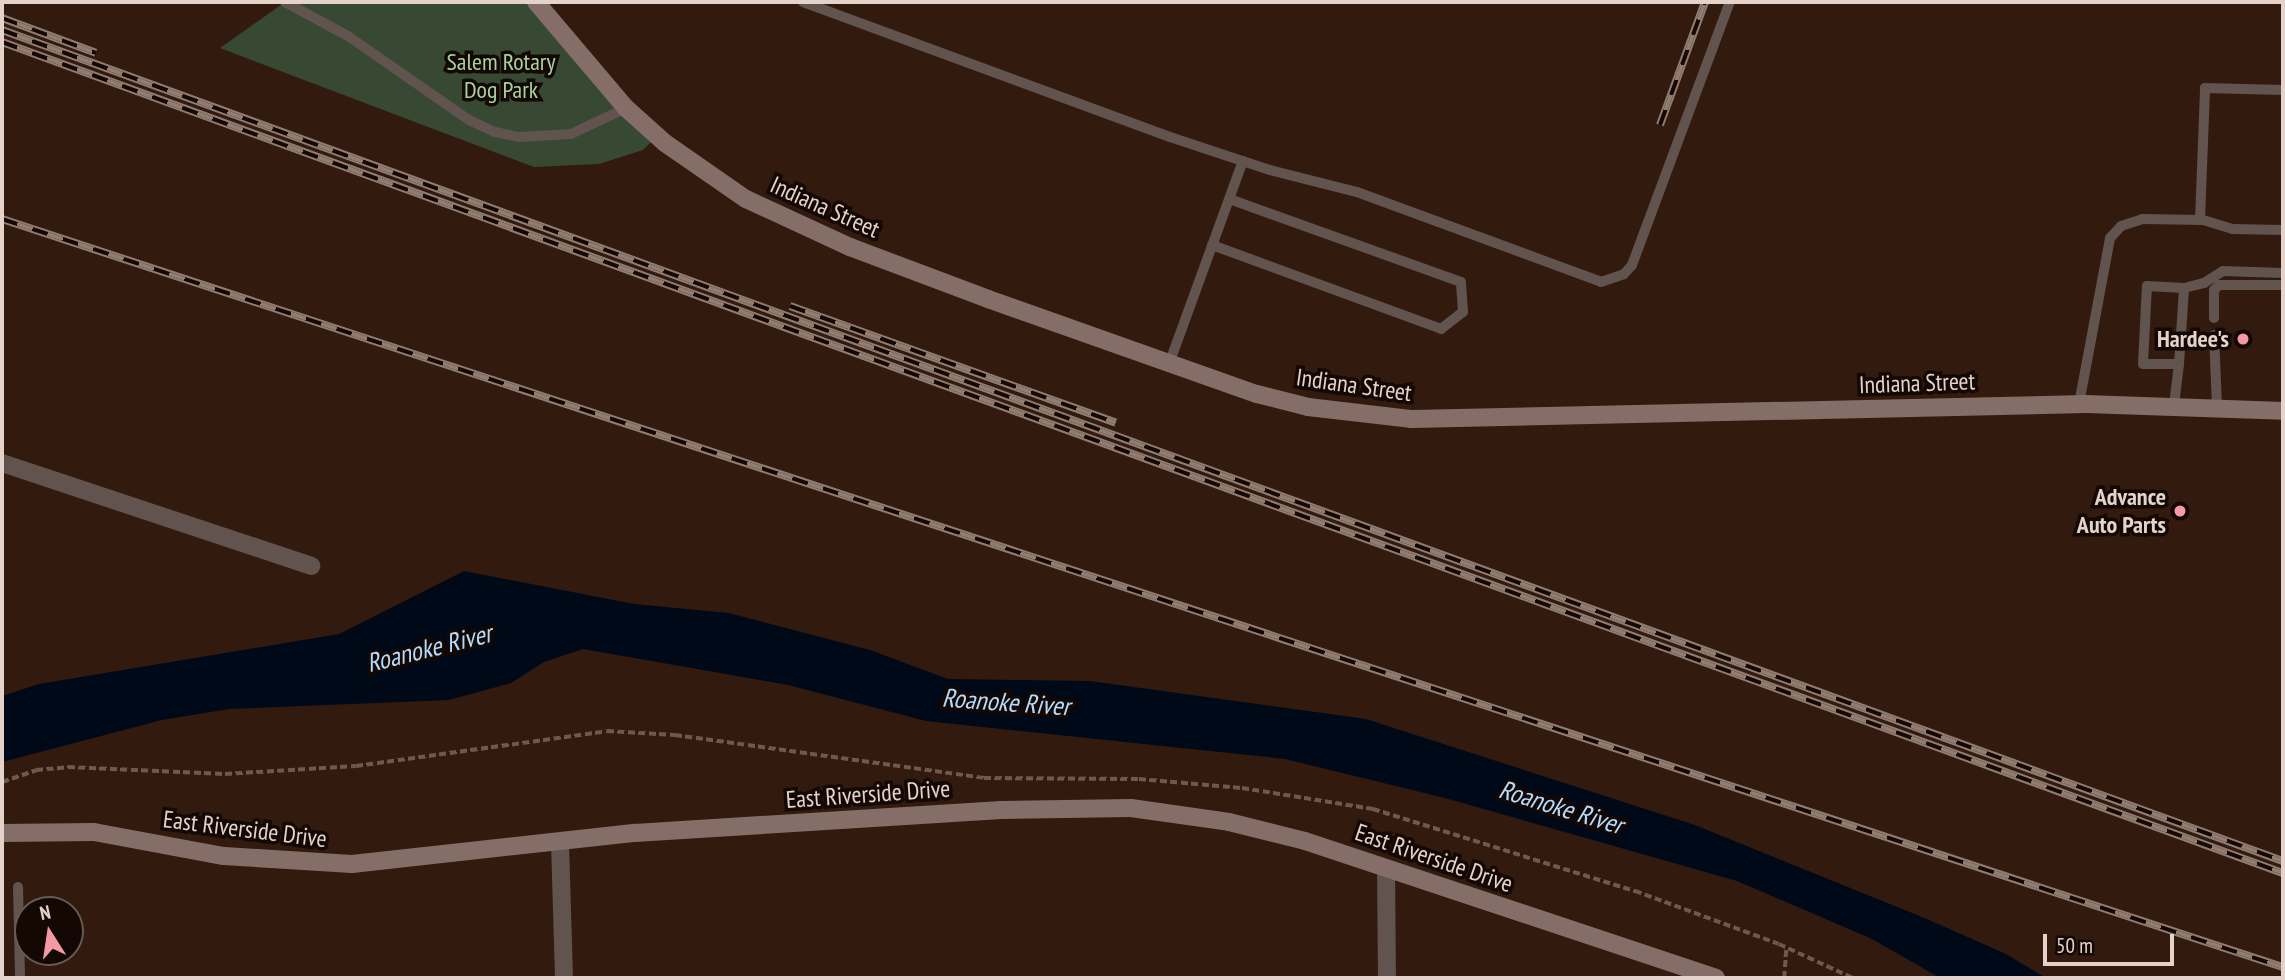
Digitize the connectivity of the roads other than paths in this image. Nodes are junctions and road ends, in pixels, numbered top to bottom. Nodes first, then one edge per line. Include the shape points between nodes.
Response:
1 (285, 2) edge
2 (536, 2) edge
3 (803, 2) edge
4 (1730, 2) edge
5 (2283, 90) edge
6 (626, 108) junction
7 (1243, 161) junction
8 (1229, 199) junction
9 (2201, 220) junction
10 (2283, 230) edge
11 (1212, 245) junction
12 (2283, 273) edge
13 (2283, 285) edge
14 (2184, 288) junction
15 (2214, 318) dead end
16 (2214, 335) dead end
17 (1168, 364) junction
18 (2179, 364) junction
19 (2079, 404) junction
20 (2174, 405) junction
21 (2217, 407) junction
22 (2283, 411) edge
23 (2, 463) edge
24 (311, 566) dead end
25 (2, 833) edge
26 (559, 843) junction
27 (1386, 868) junction
28 (18, 887) dead end
29 (20, 978) edge
30 (564, 978) edge
31 (1387, 978) edge
32 (1716, 978) edge

1 - 6 lane via 348,36 469,120 495,132 547,138 571,134
2 - 6 street, Indiana Street
3 - 7 lane
4 - 7 lane via 1632,265 1613,280 1591,280 1357,192
5 - 9 lane via 2205,88
6 - 17 street, Indiana Street via 704,172 797,225
7 - 8 lane
8 - 11 lane
8 - 11 lane via 1461,282 1463,312 1441,329
9 - 10 lane via 2233,229
9 - 19 lane via 2142,219 2121,226 2110,238
11 - 17 lane
12 - 14 lane via 2223,271 2204,284
13 - 15 lane via 2219,285 2214,290
14 - 18 lane
14 - 18 lane via 2147,286 2143,364
16 - 21 lane
17 - 19 street, Indiana Street via 1308,407 1412,419
18 - 20 lane
19 - 20 street, Indiana Street
20 - 21 street, Indiana Street
21 - 22 street, Indiana Street
23 - 24 street
25 - 26 street, East Riverside Drive via 94,832 224,856 328,864
26 - 27 street, East Riverside Drive via 635,833 1001,810 1117,808 1229,822
26 - 30 street
27 - 31 street
27 - 32 street, East Riverside Drive
28 - 29 lane

